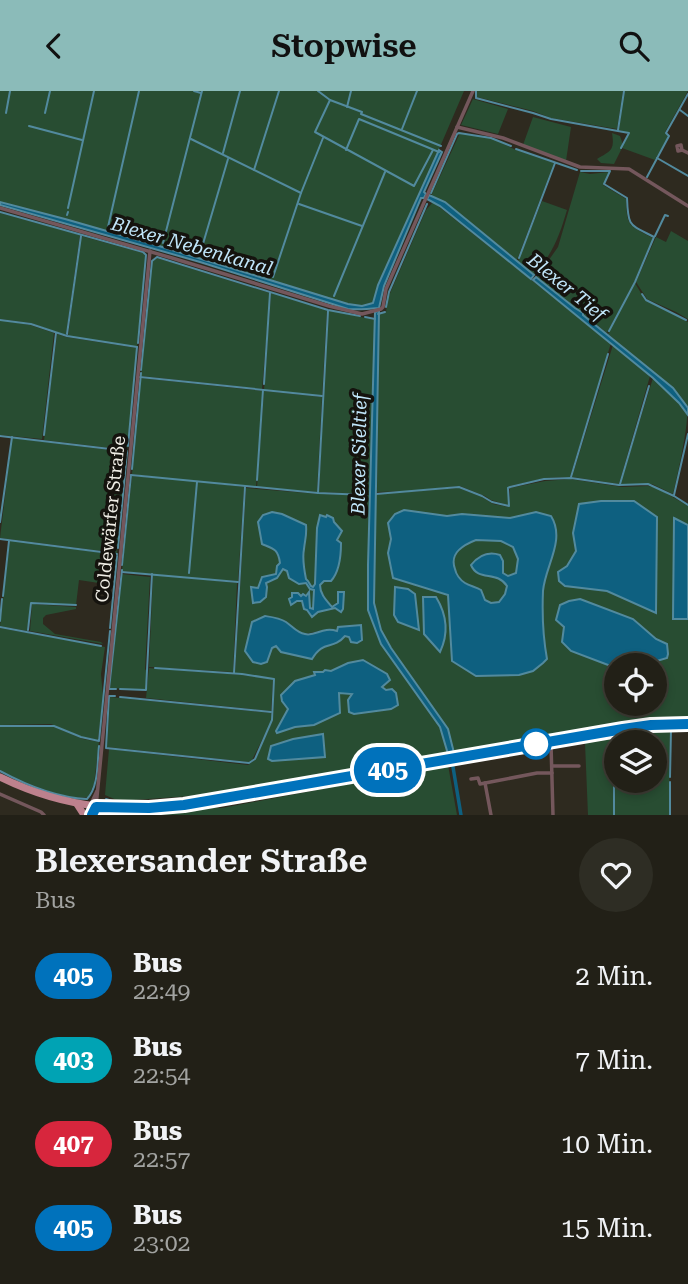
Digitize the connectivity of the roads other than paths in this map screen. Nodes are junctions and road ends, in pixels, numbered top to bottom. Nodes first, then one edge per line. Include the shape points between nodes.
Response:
1 (473, 91) edge
2 (457, 127) junction
3 (682, 150) dead end
4 (688, 153) edge
5 (688, 206) edge
6 (0, 208) edge
7 (150, 251) junction
8 (688, 724) edge
9 (550, 742) junction
10 (579, 765) dead end
11 (551, 766) junction
12 (552, 773) junction
13 (0, 777) edge
14 (471, 779) dead end
15 (485, 783) junction
16 (0, 794) edge
17 (78, 804) junction
18 (93, 807) junction
19 (44, 815) edge
20 (84, 815) edge
21 (491, 815) edge
22 (553, 815) edge

1 - 2 street
2 - 5 street via 503,138 580,167 629,169
2 - 7 street via 379,310 362,314 329,306
3 - 4 street
6 - 7 street
7 - 18 street, Coldewärfer Straße
8 - 9 main road via 651,725
9 - 11 street
9 - 18 main road via 184,805
10 - 11 street
11 - 12 street
12 - 15 street
12 - 22 street
13 - 17 main road via 41,795
14 - 15 street
15 - 21 street
16 - 19 street
17 - 18 main road
17 - 20 main road

